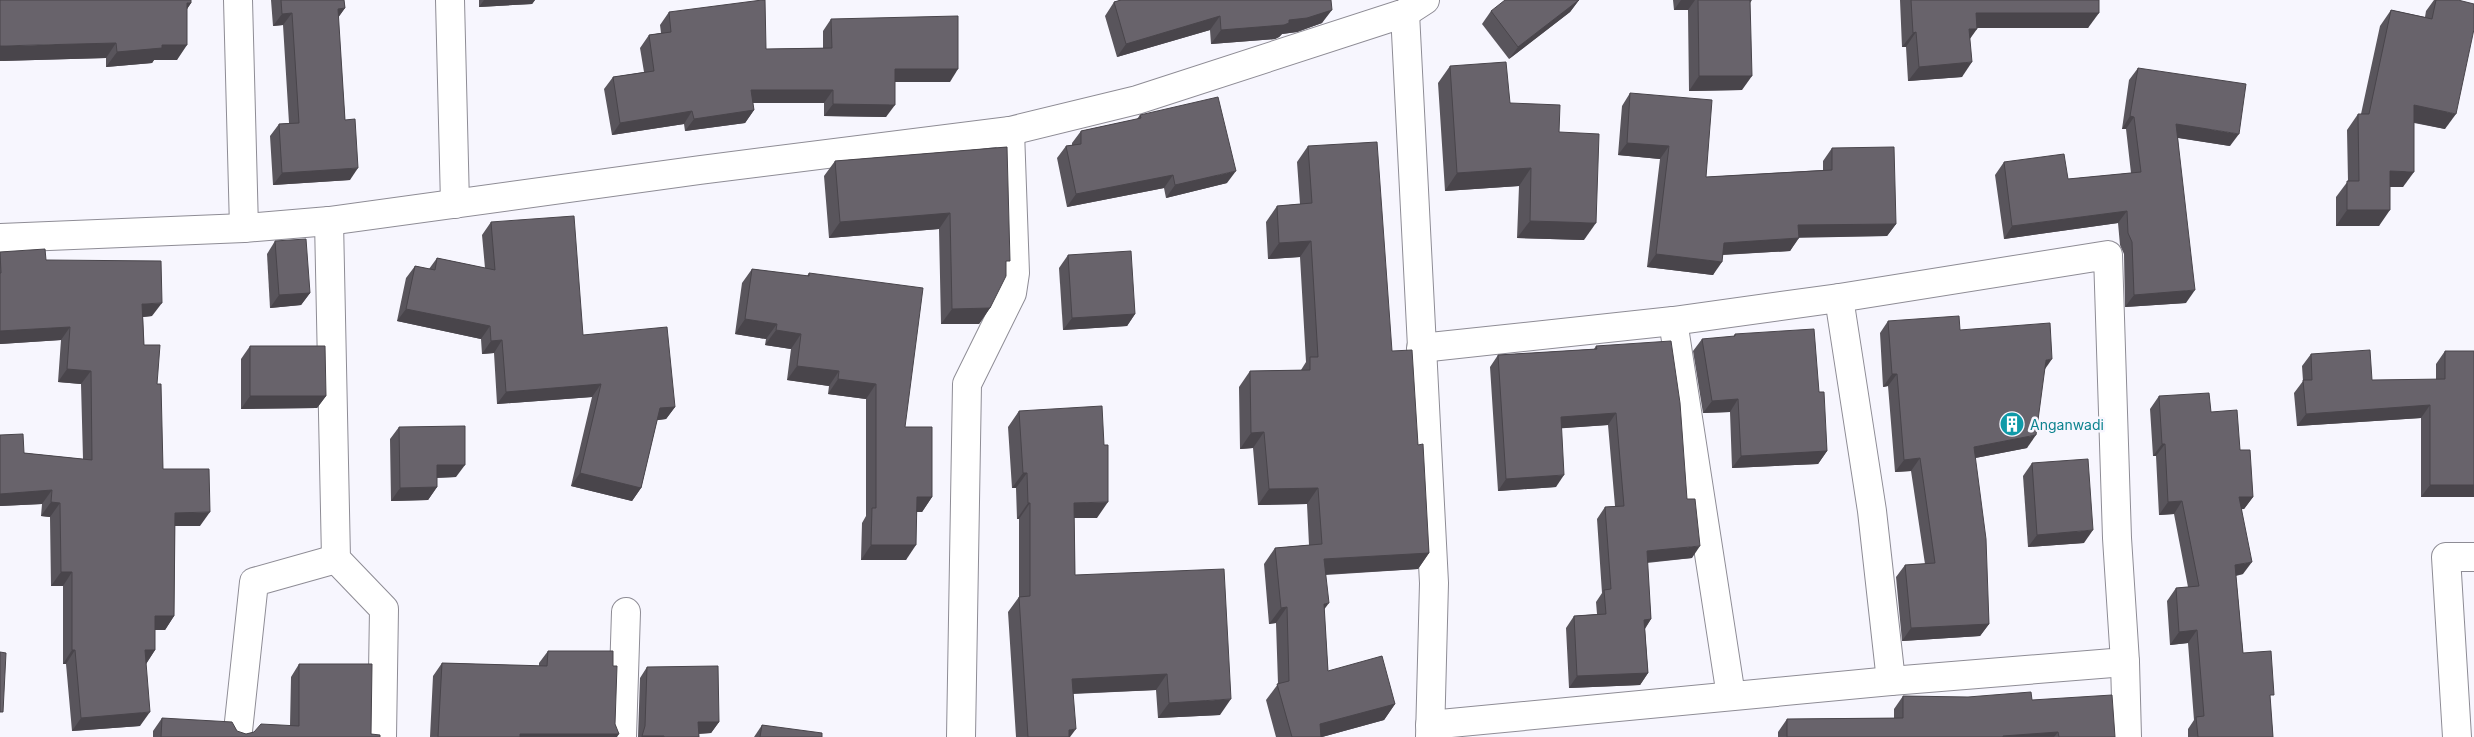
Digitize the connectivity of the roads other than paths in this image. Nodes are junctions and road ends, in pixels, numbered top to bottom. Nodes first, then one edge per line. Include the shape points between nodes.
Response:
1 (238, 0) edge
2 (450, 0) edge
3 (1415, 7) edge
4 (1010, 132) junction
5 (455, 204) junction
6 (329, 221) junction
7 (244, 228) junction
8 (0, 238) edge
9 (1839, 298) junction
10 (1673, 320) junction
11 (1421, 348) junction
12 (2474, 557) edge
13 (336, 559) junction
14 (626, 612) dead end
15 (2125, 662) junction
16 (1891, 681) junction
17 (1731, 696) junction
18 (238, 731) edge
19 (1430, 731) edge
20 (382, 737) edge
21 (622, 737) edge
22 (961, 737) edge
23 (2127, 737) edge
24 (2457, 737) edge

1 - 7 street
2 - 5 street
3 - 4 street via 1138,100
3 - 11 street
4 - 5 street
4 - 22 street via 1015,273 1012,293 967,384
5 - 6 street
6 - 7 street
6 - 13 street
7 - 8 street
9 - 10 street
9 - 15 street via 2108,255 2116,538
9 - 16 street via 1872,511
10 - 11 street
10 - 17 street
11 - 19 street via 1434,583
12 - 24 street via 2446,557
13 - 18 street via 254,582
13 - 20 street via 384,609
14 - 21 street
15 - 16 street
15 - 23 street
16 - 17 street
17 - 19 street

